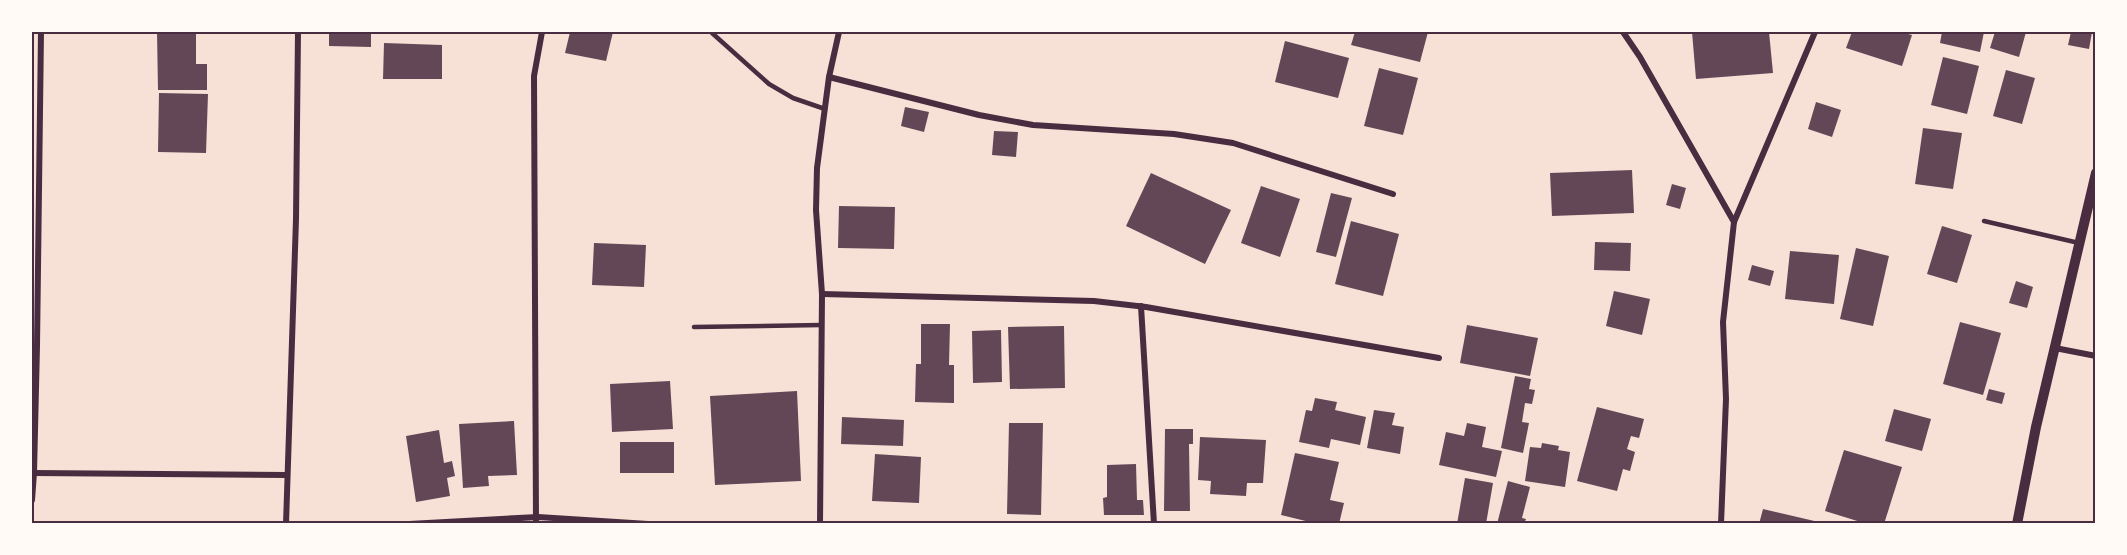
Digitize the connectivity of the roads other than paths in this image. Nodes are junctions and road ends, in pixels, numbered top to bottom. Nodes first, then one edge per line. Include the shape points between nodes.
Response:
1 (41, 32) edge
2 (298, 32) edge
3 (542, 32) edge
4 (838, 32) edge
5 (1623, 32) edge
6 (1815, 32) edge
7 (712, 33) edge
8 (829, 77) junction
9 (825, 109) junction
10 (2096, 173) edge
11 (1393, 194) dead end
12 (1984, 221) dead end
13 (1734, 222) junction
14 (35, 230) edge
15 (2079, 243) junction
16 (822, 294) junction
17 (1142, 306) junction
18 (821, 325) junction
19 (694, 327) dead end
20 (2055, 348) junction
21 (2096, 356) edge
22 (1439, 358) dead end
23 (33, 473) edge
24 (287, 475) junction
25 (32, 500) edge
26 (537, 520) edge
27 (286, 524) edge
28 (409, 524) edge
29 (648, 524) edge
30 (820, 524) edge
31 (1154, 524) edge
32 (1721, 524) edge
33 (2017, 524) edge

1 - 14 street
2 - 24 street
3 - 26 street via 534,88
4 - 8 street
5 - 13 street
6 - 13 street
7 - 9 lane via 769,84 793,98
8 - 9 street
8 - 11 street via 1033,125 1174,134 1233,143
9 - 16 street via 816,210
10 - 15 street
12 - 15 lane
13 - 32 street via 1723,322 1726,399
14 - 23 street
15 - 20 street
16 - 17 street via 1094,301
16 - 18 street
17 - 22 street
17 - 31 street
18 - 19 lane
18 - 30 street
20 - 21 street
20 - 33 street
23 - 24 street
23 - 25 street
24 - 27 street
26 - 28 street
26 - 29 street

